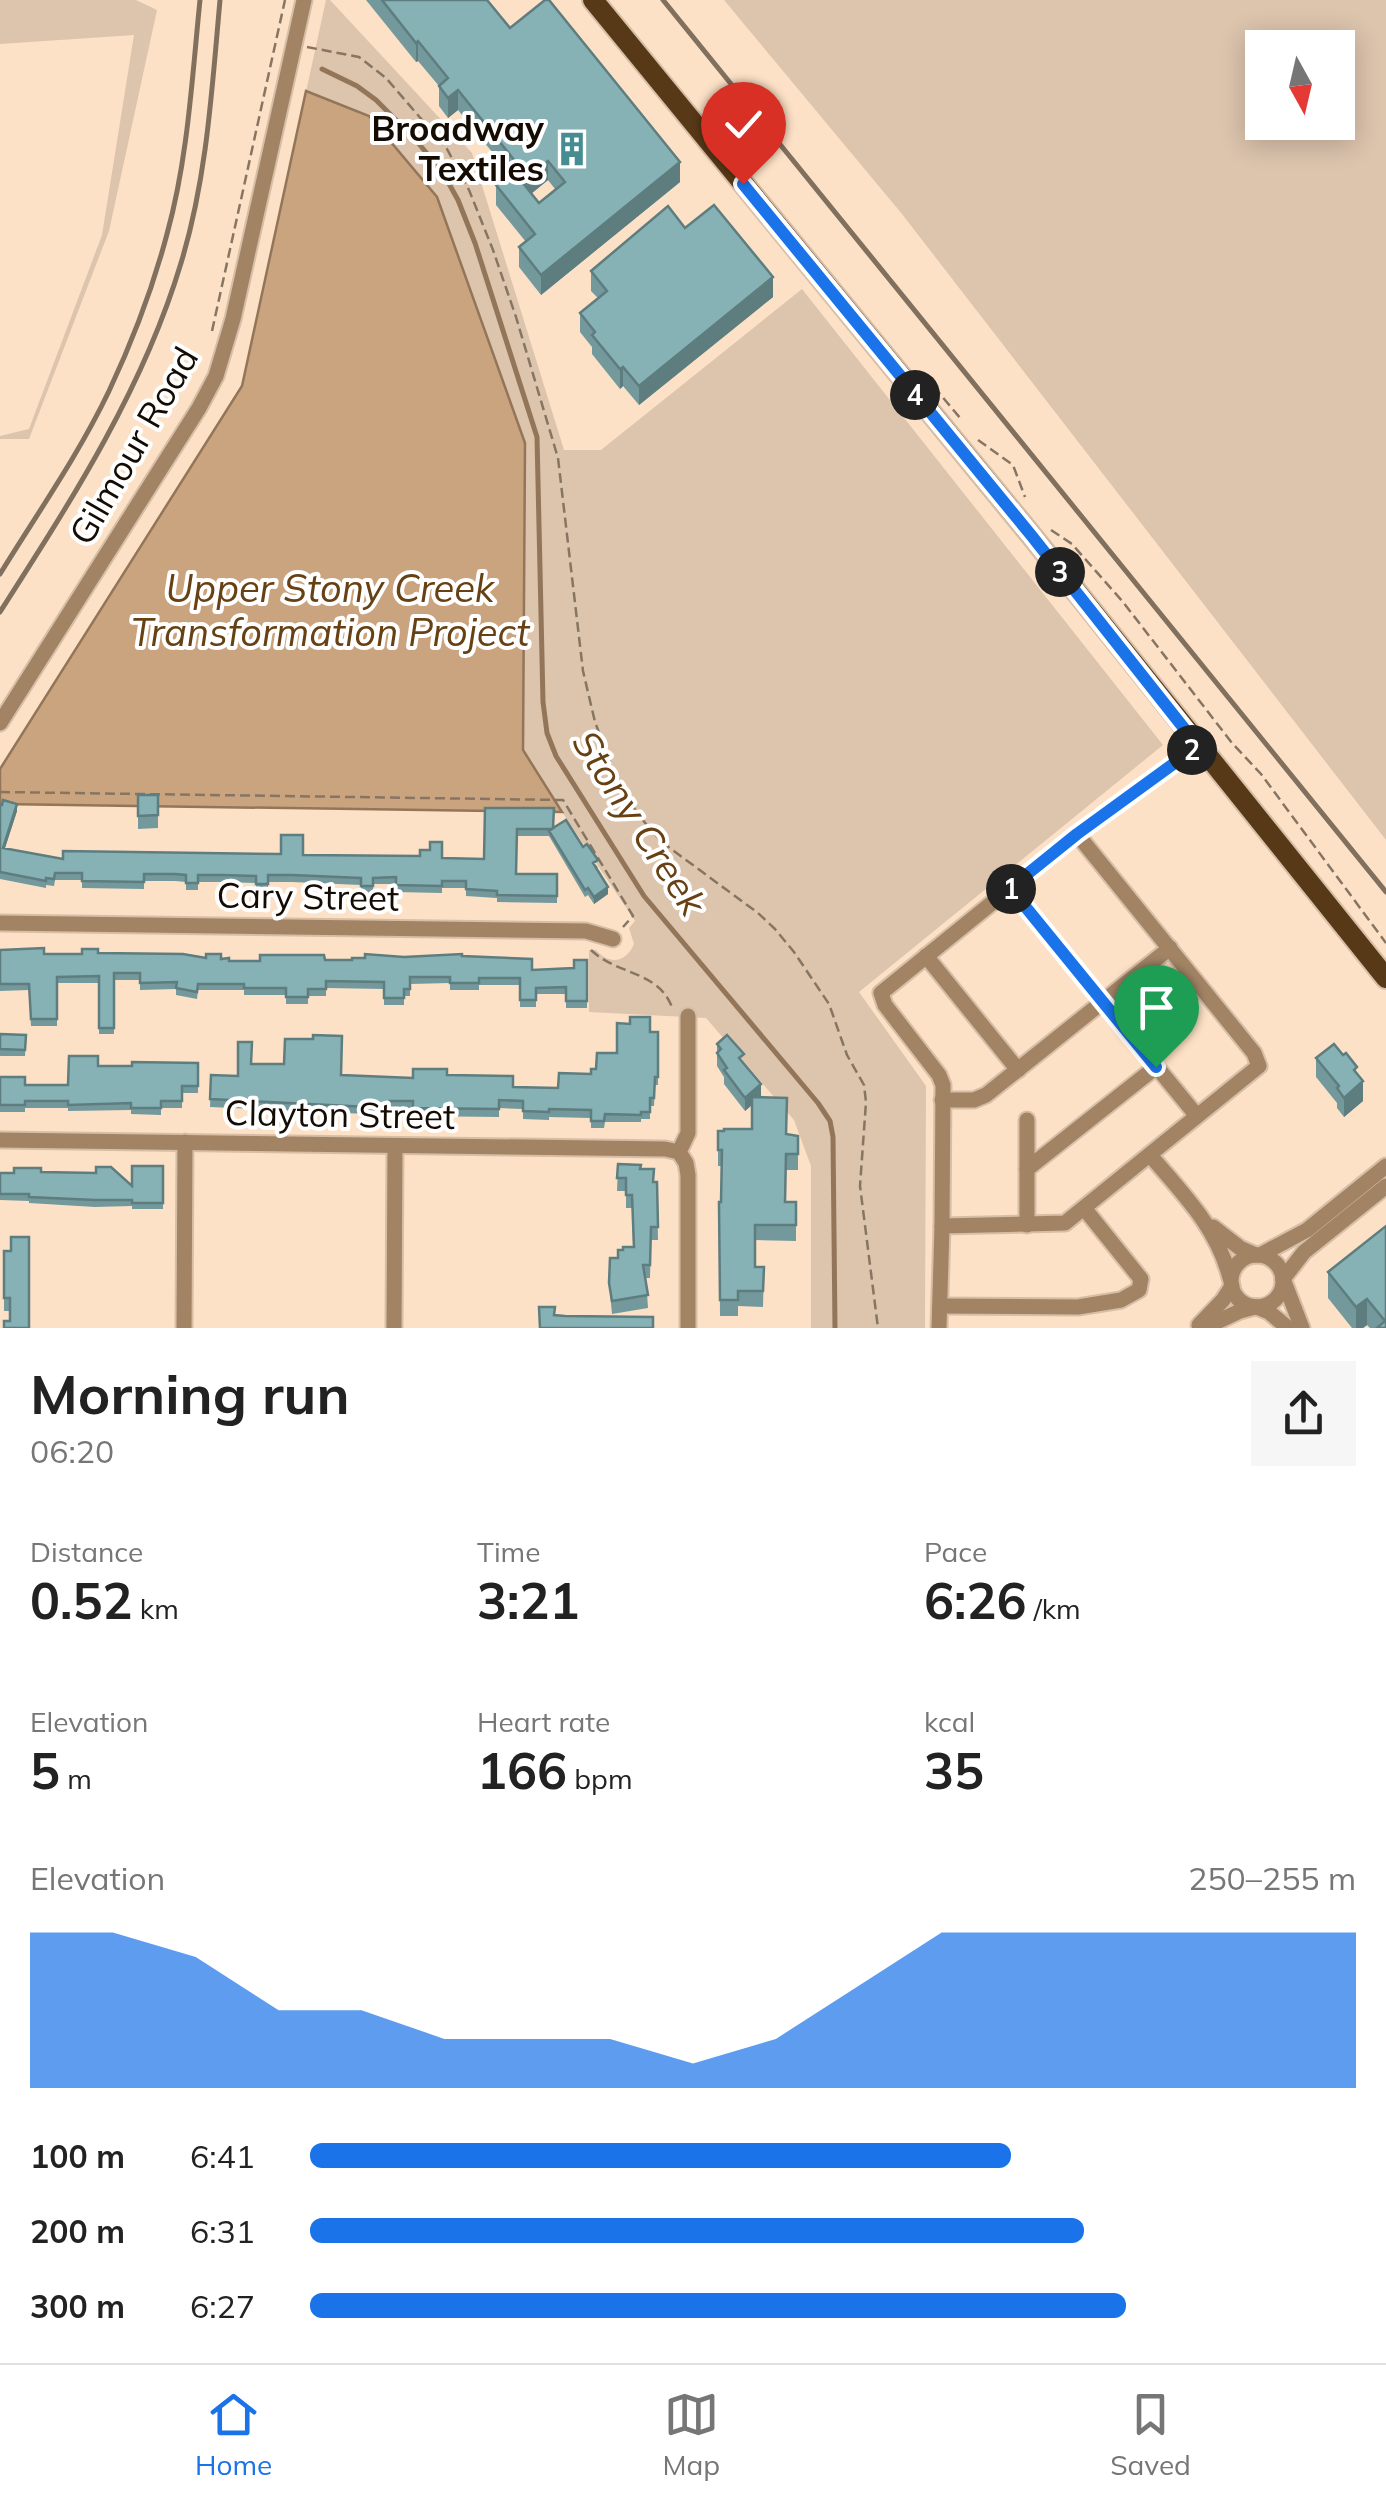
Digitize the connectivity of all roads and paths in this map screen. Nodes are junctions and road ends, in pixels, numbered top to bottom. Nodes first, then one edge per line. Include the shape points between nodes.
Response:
1 (285, 0) edge
2 (304, 0) edge
3 (594, 0) edge
4 (293, 45) junction
5 (213, 328) dead end
6 (916, 366) dead end
7 (964, 423) dead end
8 (976, 439) dead end
9 (1027, 503) dead end
10 (1044, 525) dead end
11 (0, 723) edge
12 (1198, 746) junction
13 (0, 792) edge
14 (1077, 834) junction
15 (1010, 888) junction
16 (0, 922) edge
17 (613, 939) joint
18 (1386, 944) edge
19 (590, 948) dead end
20 (1170, 948) junction
21 (926, 956) junction
22 (1386, 978) edge
23 (1103, 1002) junction
24 (681, 1015) joint
25 (1156, 1067) junction
26 (1018, 1070) junction
27 (942, 1100) junction
28 (1197, 1116) junction
29 (1027, 1120) dead end
30 (0, 1140) edge
31 (185, 1142) junction
32 (396, 1146) junction
33 (679, 1152) junction
34 (1150, 1155) junction
35 (1386, 1166) edge
36 (1028, 1170) junction
37 (1386, 1186) edge
38 (1084, 1208) junction
39 (1206, 1222) junction
40 (1027, 1224) junction
41 (942, 1226) junction
42 (1258, 1255) junction
43 (1283, 1279) junction
44 (1231, 1284) junction
45 (940, 1306) junction
46 (1256, 1306) junction
47 (184, 1328) edge
48 (394, 1328) edge
49 (688, 1328) edge
50 (878, 1328) edge
51 (939, 1328) edge
52 (1196, 1328) edge
53 (1204, 1328) edge
54 (1288, 1328) edge
55 (1302, 1328) edge

1 - 5 path
2 - 4 street, Gilmour Road
3 - 12 main road
4 - 11 street, Gilmour Road via 216,376
4 - 50 path via 367,62 447,149 469,190 558,458 583,672 612,766 649,828 758,913 794,952 828,1004 864,1085 862,1221
6 - 7 path
8 - 9 path via 1013,465
10 - 18 path via 1072,544 1123,602
12 - 14 street
12 - 22 main road
13 - 17 path via 564,800 632,916
14 - 15 street
14 - 20 street
15 - 21 street
15 - 23 street
16 - 17 street, Cary Street via 586,932
19 - 24 path via 607,964 657,986
20 - 23 street
20 - 28 street via 1258,1066
21 - 26 street
21 - 27 street via 881,993 940,1075
23 - 25 street
23 - 26 street
24 - 33 street via 688,1133
25 - 28 street
25 - 36 street
26 - 27 street via 974,1100
27 - 41 street
28 - 34 street
29 - 36 street
30 - 31 street, Clayton Street
31 - 32 street, Clayton Street
31 - 47 street
32 - 33 street, Clayton Street
32 - 48 street
33 - 49 street via 688,1175
34 - 38 street
34 - 39 street
35 - 42 street via 1307,1230
36 - 40 street
37 - 43 street via 1304,1252
38 - 40 street via 1065,1222
38 - 45 street via 1141,1278 1139,1290 1078,1307
39 - 42 street
39 - 44 street
40 - 41 street
41 - 45 street
42 - 43 street via 1273,1260
42 - 44 street via 1241,1260
43 - 46 street via 1273,1301
43 - 55 street
44 - 46 street via 1240,1300
44 - 52 street
45 - 51 street
46 - 53 street
46 - 54 street

